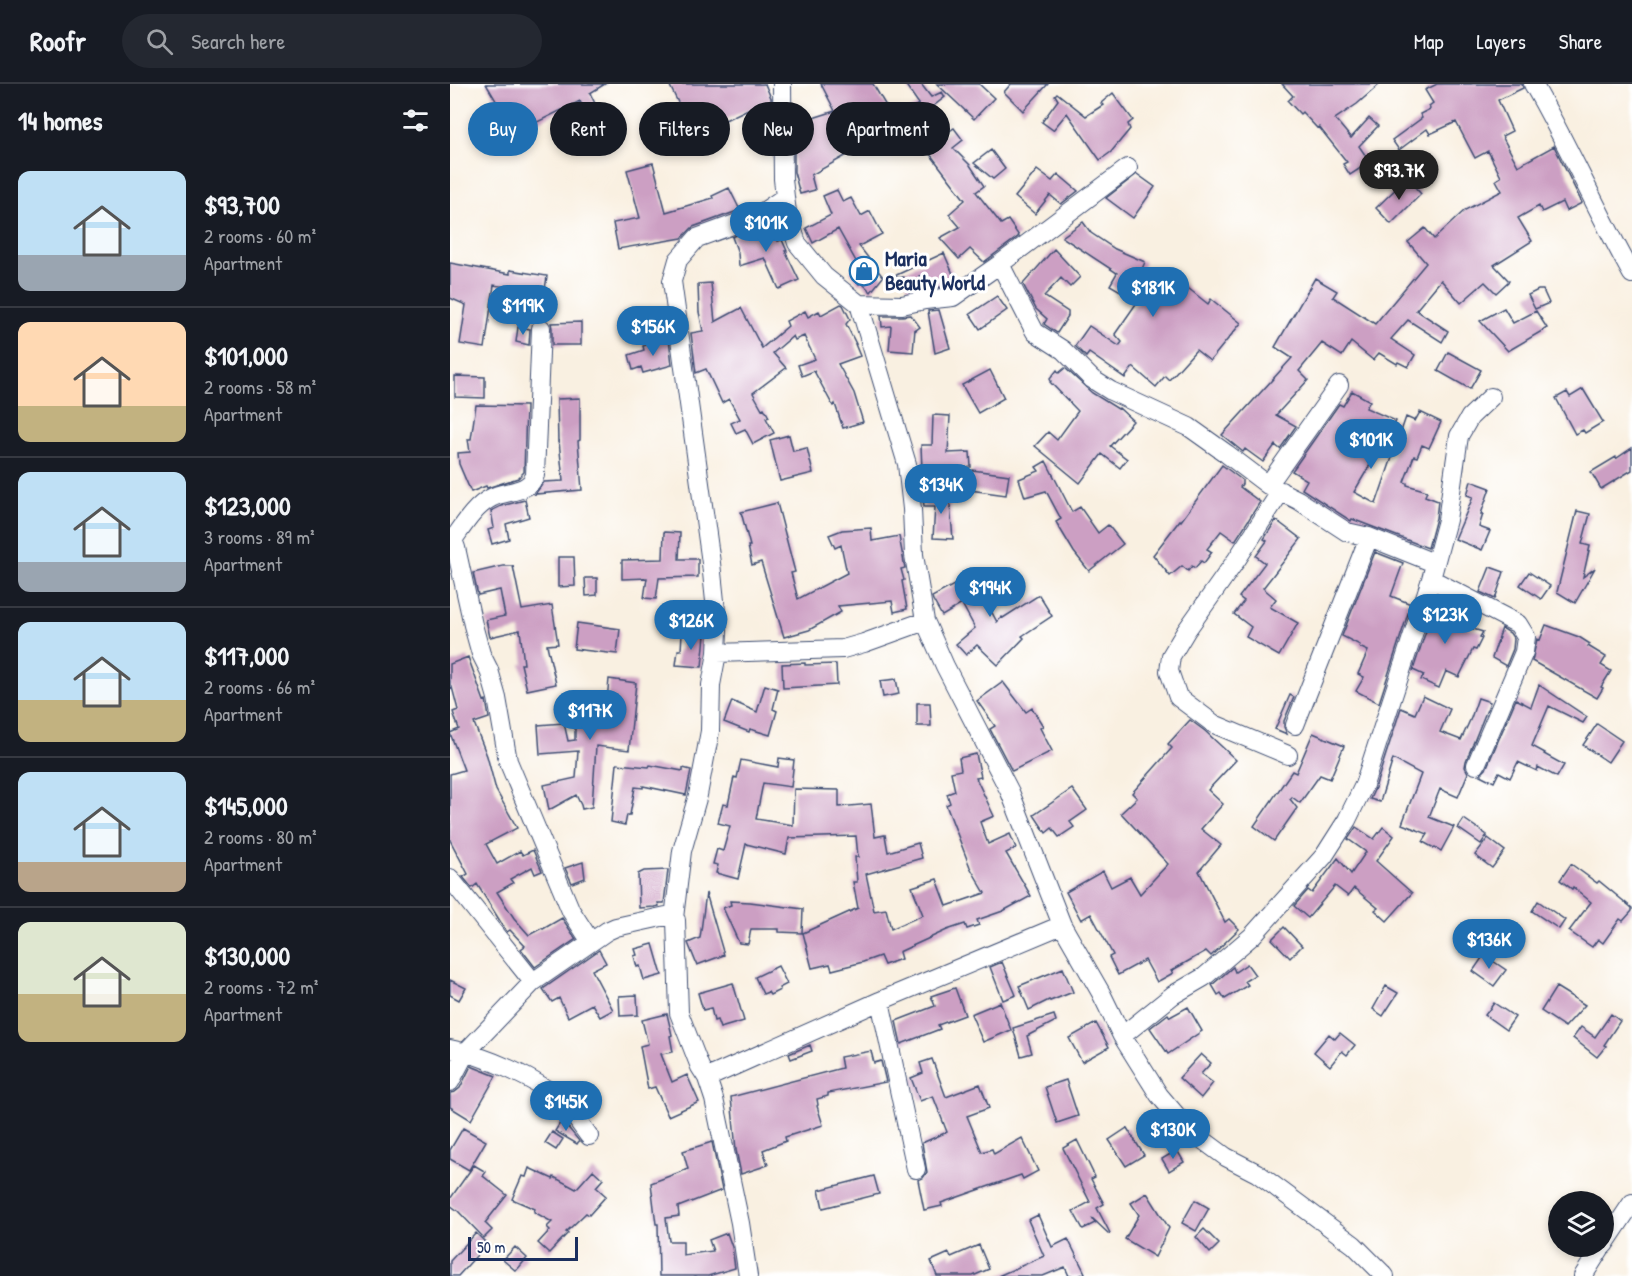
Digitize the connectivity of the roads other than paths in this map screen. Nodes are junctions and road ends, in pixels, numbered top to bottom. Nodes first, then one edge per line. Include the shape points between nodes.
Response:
1 (782, 84) edge
2 (1533, 84) edge
3 (1128, 168) dead end
4 (785, 197) junction
5 (1000, 264) junction
6 (1632, 274) edge
7 (859, 304) junction
8 (541, 328) dead end
9 (1339, 385) dead end
10 (1491, 397) dead end
11 (1274, 488) junction
12 (1369, 537) junction
13 (451, 539) edge
14 (1433, 571) junction
15 (925, 621) junction
16 (717, 653) junction
17 (1295, 725) dead end
18 (1288, 755) dead end
19 (1476, 765) dead end
20 (450, 878) edge
21 (674, 918) junction
22 (1062, 925) junction
23 (591, 942) junction
24 (533, 982) junction
25 (880, 1001) junction
26 (1122, 1036) junction
27 (458, 1051) edge
28 (707, 1078) junction
29 (450, 1082) edge
30 (589, 1136) dead end
31 (916, 1169) dead end
32 (1632, 1203) edge
33 (1614, 1230) edge
34 (1596, 1257) edge
35 (748, 1276) edge
36 (1385, 1276) edge
37 (1583, 1276) edge

1 - 4 street
2 - 6 street
3 - 5 street
4 - 7 street via 797,243 824,276
4 - 16 street via 757,216 698,238 678,260 672,281 711,563
5 - 7 street via 953,297 902,305
5 - 11 street via 1035,332 1063,350 1092,379 1189,427
7 - 15 street via 907,464 914,555
8 - 13 street via 533,482 491,497
9 - 11 street
10 - 14 street via 1470,417 1459,436 1447,520
11 - 12 street via 1347,532
11 - 18 street via 1237,559 1171,656 1169,671 1178,697 1214,724
12 - 14 street
12 - 17 street
13 - 23 street via 480,654 497,698 508,761 571,911
14 - 19 street via 1518,624 1526,637 1524,652
14 - 26 street via 1364,785 1324,856 1252,936 1204,978 1173,994
15 - 16 street via 843,649
15 - 22 street via 1010,792
16 - 21 street via 711,685 710,731 682,851
20 - 24 street
21 - 23 street via 666,916 616,927
21 - 28 street via 679,1013
22 - 25 street
22 - 26 street
23 - 24 street
24 - 27 street
25 - 28 street
25 - 31 street
26 - 36 street via 1159,1095 1188,1130 1257,1173 1354,1245
27 - 29 street
27 - 30 street via 535,1082 563,1103
28 - 35 street via 741,1222
32 - 33 street
34 - 37 street

